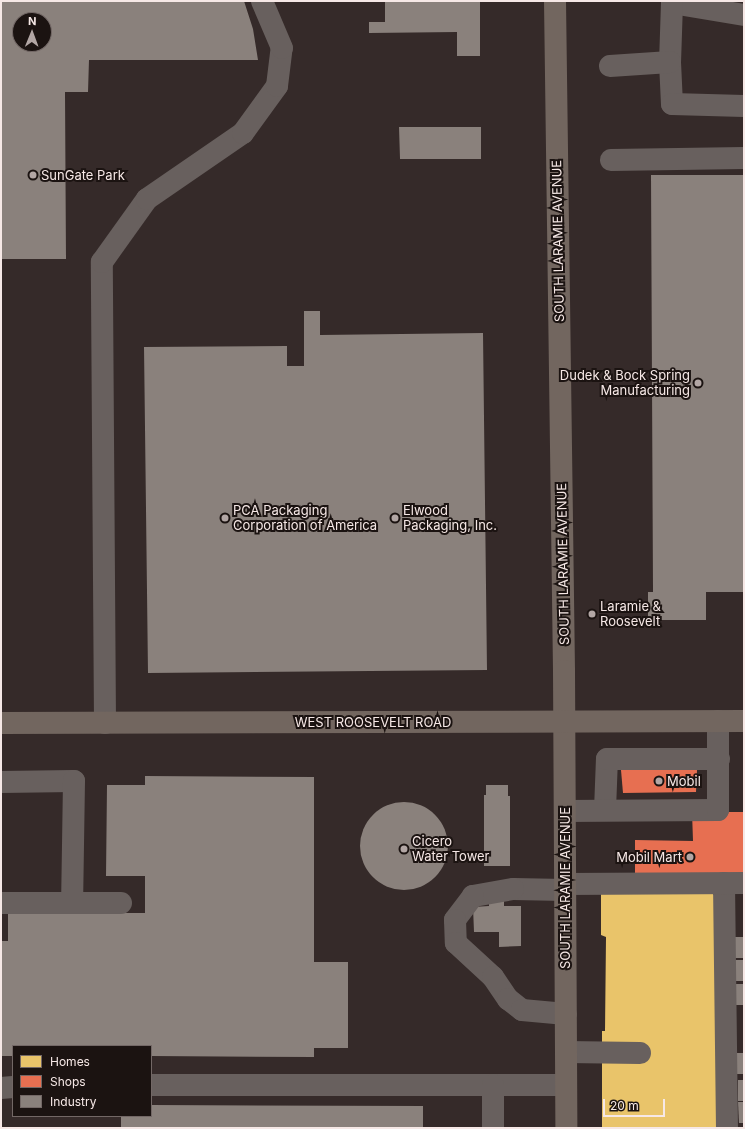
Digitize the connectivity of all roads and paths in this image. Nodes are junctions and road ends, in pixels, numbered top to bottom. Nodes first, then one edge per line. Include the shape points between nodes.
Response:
1 (262, 1) edge
2 (555, 1) edge
3 (744, 15) edge
4 (670, 62) junction
5 (610, 66) dead end
6 (744, 106) edge
7 (744, 158) edge
8 (611, 160) dead end
9 (565, 721) junction
10 (718, 721) junction
11 (744, 721) edge
12 (1, 723) edge
13 (104, 723) junction
14 (719, 759) junction
15 (1, 782) edge
16 (605, 810) junction
17 (565, 811) junction
18 (734, 883) edge
19 (565, 887) junction
20 (1, 903) edge
21 (72, 903) junction
22 (120, 903) dead end
23 (566, 1014) junction
24 (566, 1052) junction
25 (640, 1053) dead end
26 (152, 1085) edge
27 (493, 1085) junction
28 (566, 1085) junction
29 (12, 1087) edge
30 (1, 1088) edge
31 (493, 1128) edge
32 (566, 1128) edge
33 (727, 1128) edge

1 - 13 lane via 282,48 277,86 243,133 146,199 102,262
2 - 9 main road, SOUTH LARAMIE AVENUE
3 - 4 lane via 672,3
4 - 5 lane
4 - 6 lane via 672,104
7 - 8 lane
9 - 10 main road, WEST ROOSEVELT ROAD
9 - 13 main road, WEST ROOSEVELT ROAD
9 - 17 main road, SOUTH LARAMIE AVENUE
10 - 11 main road, WEST ROOSEVELT ROAD
10 - 14 lane
12 - 13 main road, WEST ROOSEVELT ROAD
14 - 16 lane via 607,759
14 - 16 lane via 718,810
15 - 21 lane via 74,780
16 - 17 lane
17 - 19 main road, SOUTH LARAMIE AVENUE
18 - 19 lane
18 - 33 lane
19 - 23 main road, SOUTH LARAMIE AVENUE
19 - 23 lane via 513,889 473,896 455,920 456,943 493,977 508,999 522,1010
20 - 21 lane
21 - 22 lane
23 - 24 main road, SOUTH LARAMIE AVENUE
24 - 25 lane
24 - 28 main road, SOUTH LARAMIE AVENUE
26 - 27 lane
27 - 28 lane
27 - 31 lane
28 - 32 main road, SOUTH LARAMIE AVENUE
29 - 30 lane

